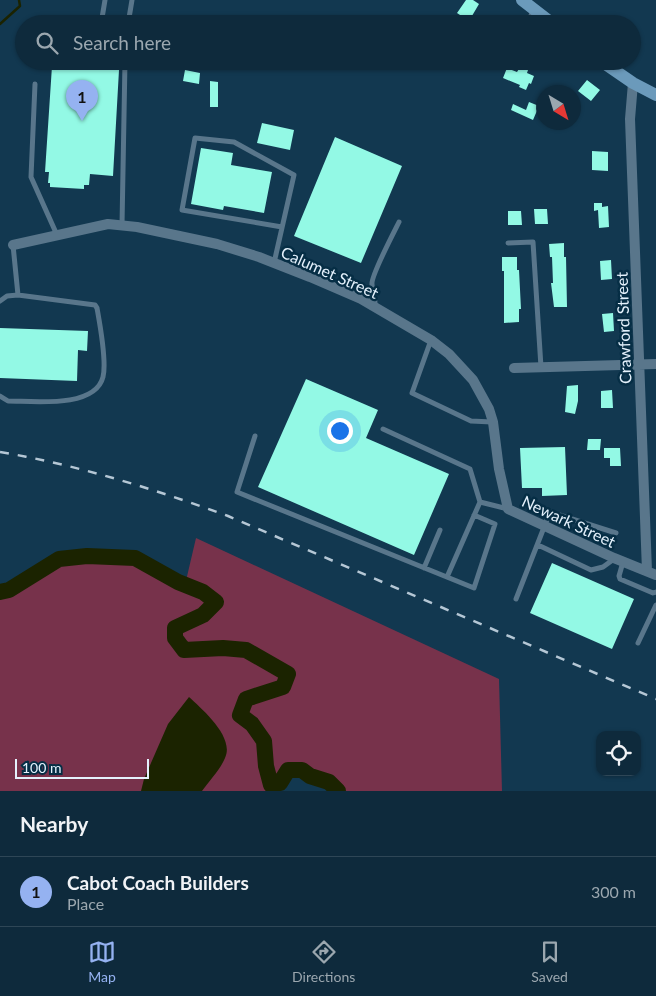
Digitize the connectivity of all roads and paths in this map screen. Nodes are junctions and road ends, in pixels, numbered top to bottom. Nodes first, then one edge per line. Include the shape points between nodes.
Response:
1 (105, 0) edge
2 (132, 0) edge
3 (522, 0) edge
4 (534, 9) junction
5 (103, 15) edge
6 (130, 15) edge
7 (531, 15) edge
8 (542, 15) edge
9 (125, 70) edge
10 (614, 70) edge
11 (633, 83) junction
12 (35, 84) dead end
13 (656, 94) edge
14 (398, 222) dead end
15 (122, 226) junction
16 (282, 228) junction
17 (58, 236) junction
18 (508, 243) dead end
19 (13, 245) joint
20 (274, 263) junction
21 (18, 295) junction
22 (0, 301) edge
23 (375, 307) junction
24 (431, 340) junction
25 (656, 364) edge
26 (639, 365) junction
27 (514, 368) dead end
28 (541, 368) junction
29 (0, 396) edge
30 (489, 409) joint
31 (493, 422) junction
32 (383, 429) dead end
33 (255, 436) dead end
34 (480, 502) junction
35 (508, 509) junction
36 (474, 515) junction
37 (545, 527) junction
38 (440, 530) dead end
39 (616, 533) dead end
40 (538, 545) junction
41 (618, 560) junction
42 (424, 568) junction
43 (652, 573) edge
44 (447, 577) junction
45 (656, 592) edge
46 (516, 599) dead end
47 (656, 605) edge
48 (638, 644) dead end

1 - 5 lane
2 - 6 lane
3 - 4 main road
4 - 7 lane
4 - 8 main road
9 - 15 lane
10 - 11 main road
11 - 13 main road
11 - 26 street, Crawford Street via 630,120
12 - 17 lane via 30,177
14 - 23 lane via 374,273
15 - 17 street, Calumet Street via 108,224
15 - 20 street, Calumet Street via 217,244
16 - 16 lane via 294,175 234,142 195,138 182,210
16 - 20 lane
17 - 19 street, Calumet Street
18 - 28 lane via 533,242
19 - 21 lane
20 - 23 street, Calumet Street
21 - 22 lane via 7,296
21 - 29 lane via 95,305 104,375 96,389 72,400 8,401
23 - 24 street, Calumet Street
24 - 30 street, Calumet Street via 473,380
24 - 31 lane via 412,393 471,421
25 - 26 street
26 - 28 street
26 - 43 street, Crawford Street
27 - 28 street
30 - 31 street, Newark Street
31 - 35 street, Newark Street
32 - 34 lane via 470,469
33 - 42 lane via 237,492
34 - 35 lane
34 - 36 lane
35 - 37 street, Newark Street
36 - 44 lane
36 - 44 lane via 495,524 474,588
37 - 39 lane via 550,512
37 - 40 lane
37 - 41 street, Newark Street
38 - 42 lane
40 - 41 lane via 591,570
40 - 46 lane
41 - 43 street, Newark Street
41 - 45 lane via 620,579
42 - 44 lane
47 - 48 lane

